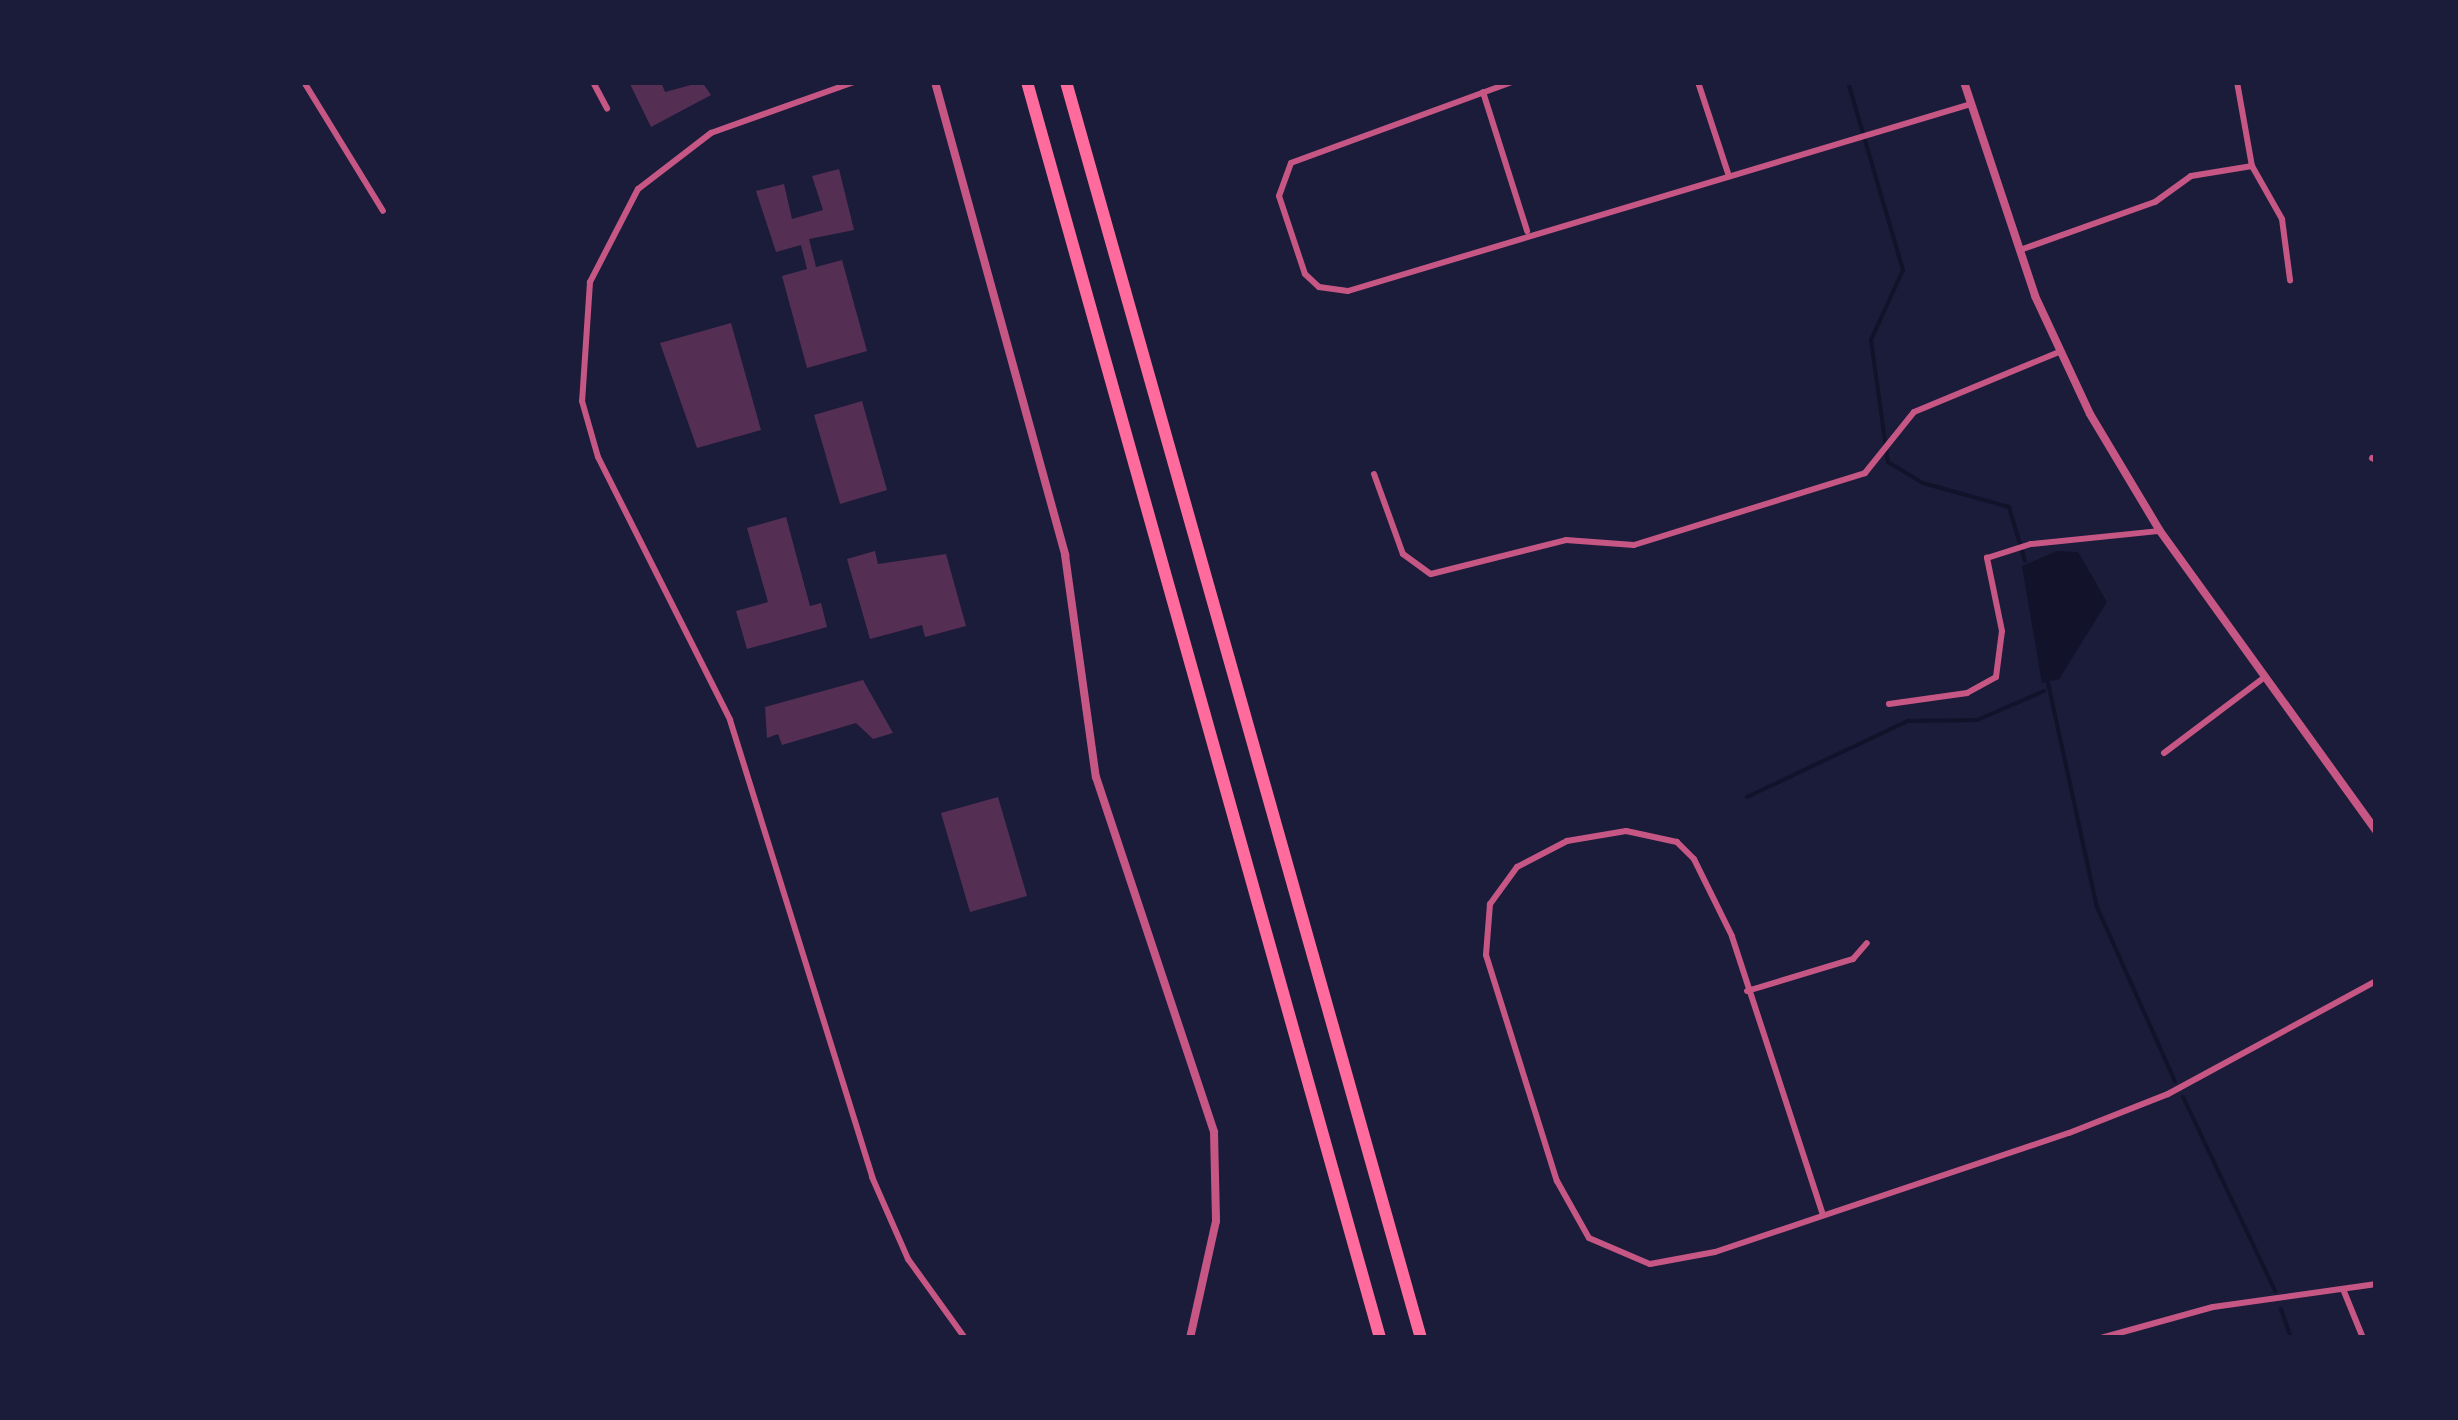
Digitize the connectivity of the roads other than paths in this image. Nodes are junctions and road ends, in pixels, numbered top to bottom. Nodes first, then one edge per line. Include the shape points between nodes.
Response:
1 (304, 82) edge
2 (593, 82) edge
3 (854, 82) edge
4 (935, 82) edge
5 (1027, 82) edge
6 (1066, 82) edge
7 (1512, 82) edge
8 (1698, 82) edge
9 (1964, 82) edge
10 (2237, 82) edge
11 (1483, 92) junction
12 (1971, 104) junction
13 (607, 108) dead end
14 (2252, 166) junction
15 (1728, 173) junction
16 (382, 210) dead end
17 (1528, 231) junction
18 (2020, 250) junction
19 (2290, 280) dead end
20 (2059, 352) junction
21 (1374, 474) dead end
22 (2160, 531) junction
23 (2265, 676) junction
24 (1888, 704) dead end
25 (2164, 753) dead end
26 (2376, 830) edge
27 (1866, 943) dead end
28 (2376, 981) edge
29 (1748, 991) junction
30 (1822, 1215) junction
31 (2376, 1284) edge
32 (2343, 1289) junction
33 (966, 1338) edge
34 (1190, 1338) edge
35 (1380, 1338) edge
36 (1421, 1338) edge
37 (2101, 1338) edge
38 (2363, 1338) edge

1 - 16 street
2 - 13 street
3 - 33 street via 711,133 638,189 590,282 582,401 598,457 730,720 872,1178 908,1259
4 - 34 street via 1069,572 1096,777 1214,1132 1218,1206
5 - 35 highway
6 - 36 highway
7 - 11 street
8 - 15 street
9 - 12 street
10 - 14 street
11 - 17 street
11 - 17 street via 1291,163 1280,196 1296,252 1319,287 1348,291
12 - 15 street
12 - 18 street
14 - 18 street via 2191,176 2155,202
14 - 19 street via 2282,219
15 - 17 street
18 - 20 street
20 - 21 street via 1914,412 1877,458 1850,479 1634,545 1566,540 1431,574 1403,554
20 - 22 street
22 - 23 street
22 - 24 street via 2031,544 1987,558 2002,631 1996,677 1967,693
23 - 25 street
23 - 26 street
27 - 29 street via 1853,959
28 - 30 street via 2168,1094
29 - 30 street
29 - 30 street via 1713,886 1677,842 1626,831 1567,841 1516,867 1490,904 1486,955 1557,1181 1589,1238 1650,1264 1676,1262
31 - 32 street
32 - 37 street via 2213,1307
32 - 38 street

